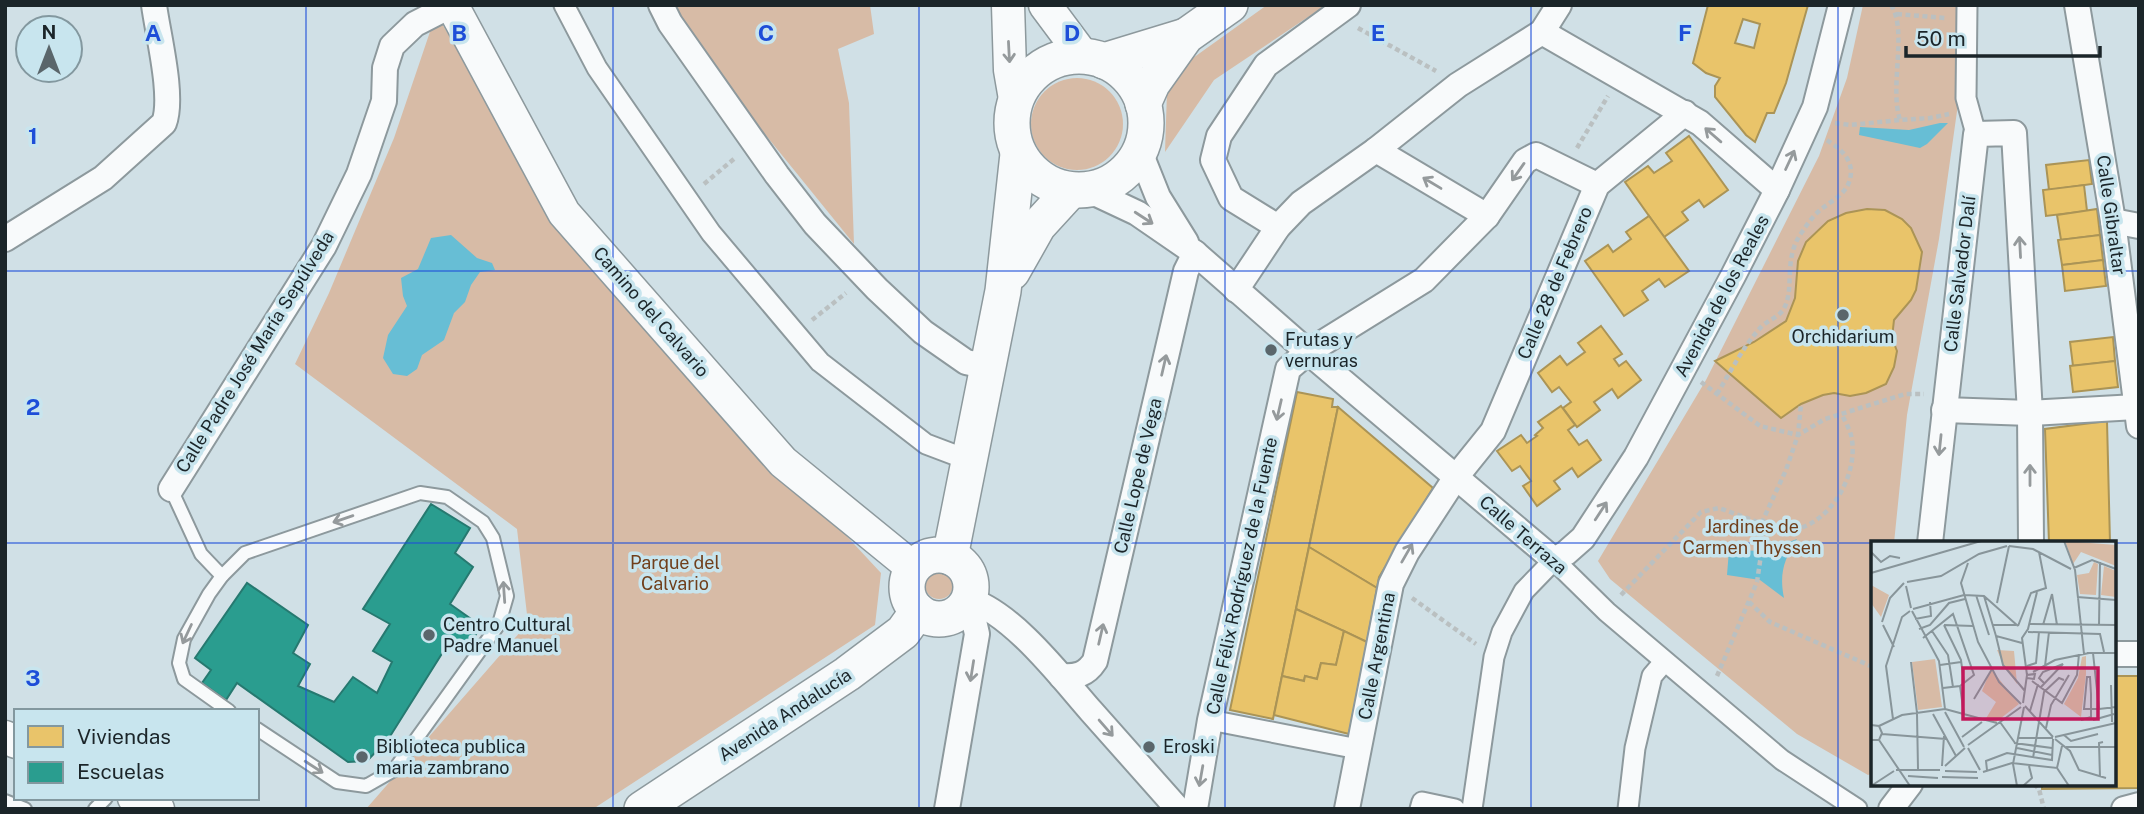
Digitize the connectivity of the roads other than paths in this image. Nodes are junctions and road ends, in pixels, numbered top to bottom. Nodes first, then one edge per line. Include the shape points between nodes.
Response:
1 (154, 5) edge
2 (452, 5) edge
3 (564, 5) edge
4 (661, 5) edge
5 (1008, 5) edge
6 (1045, 5) edge
7 (1230, 5) edge
8 (1559, 5) edge
9 (1841, 5) edge
10 (2077, 5) edge
11 (1340, 10) edge
12 (1967, 12) edge
13 (1542, 32) junction
14 (1186, 36) junction
15 (1094, 58) junction
16 (1015, 99) junction
17 (1143, 104) junction
18 (1685, 113) junction
19 (1976, 134) junction
20 (1377, 150) junction
21 (1140, 152) junction
22 (1018, 154) junction
23 (1597, 185) junction
24 (1079, 190) junction
25 (1777, 190) junction
26 (1487, 216) junction
27 (2113, 221) junction
28 (2139, 226) edge
29 (1278, 227) junction
30 (6, 232) edge
31 (1195, 253) junction
32 (1236, 290) junction
33 (1003, 291) junction
34 (1308, 352) junction
35 (989, 367) junction
36 (1944, 410) junction
37 (2030, 413) junction
38 (2137, 417) edge
39 (971, 461) junction
40 (1456, 477) junction
41 (171, 489) joint
42 (1930, 541) edge
43 (2031, 541) edge
44 (950, 557) junction
45 (1555, 560) junction
46 (913, 568) junction
47 (222, 576) junction
48 (965, 604) junction
49 (918, 611) junction
50 (2116, 654) edge
51 (2139, 654) edge
52 (1664, 662) junction
53 (1061, 677) junction
54 (226, 709) edge
55 (1210, 720) junction
56 (259, 730) edge
57 (1358, 749) junction
58 (1908, 786) edge
59 (138, 800) edge
60 (5, 801) edge
61 (2139, 805) edge
62 (25, 809) edge
63 (158, 809) edge
64 (642, 809) edge
65 (947, 809) edge
66 (1178, 809) edge
67 (1195, 809) edge
68 (1347, 809) edge
69 (1420, 809) edge
70 (1455, 809) edge
71 (1472, 809) edge
72 (1628, 809) edge
73 (1857, 809) edge
74 (1891, 809) edge
75 (2124, 809) edge

1 - 30 street via 167,97 164,123 103,178
2 - 41 street, Calle Padre José María Sepúlveda via 415,24 392,46 385,68 384,101 359,174 324,246
2 - 46 street, Camino del Calvario via 564,213 783,462
3 - 39 street via 597,68 710,233 820,362 926,444
4 - 35 street via 815,224 923,332 966,362
5 -> 16 street
6 - 15 street
7 - 14 main road
8 - 13 street
25 -> 9 street, Avenida de los Reales via 1815,107
10 - 27 street, Calle Gibraltar
11 - 29 street via 1266,65 1219,136 1213,160 1231,198
12 - 19 street, Calle Salvador Dalí via 1966,98
13 - 18 street
13 - 20 street via 1458,85
14 - 15 main road
14 - 17 main road via 1152,83
15 - 16 main road via 1062,58 1042,66 1026,80
15 - 17 main road via 1122,71
16 - 22 main road via 1012,136
17 - 21 main road via 1145,136
18 - 23 street, Calle 28 de Febrero
25 -> 18 street
19 - 36 street, Calle Salvador Dalí
37 -> 19 street via 2014,133
26 -> 20 street
20 - 29 street via 1301,204
21 - 24 main road via 1119,177
21 - 31 street, Calle Terraza via 1158,197
22 - 24 main road via 1034,173
22 - 33 main road
23 -> 26 street, Calle Félix Rodríguez de la Fuente via 1536,155 1525,162
23 - 40 street, Calle 28 de Febrero via 1493,431
24 -> 31 street, Calle Terraza via 1137,212
24 - 33 main road via 1038,226
45 -> 25 street, Avenida de los Reales via 1583,538 1636,457
26 - 34 street, Calle Félix Rodríguez de la Fuente via 1424,280
27 - 28 street
27 - 38 street, Calle Gibraltar
29 - 32 street
31 - 32 street, Calle Terraza
53 -> 31 street, Calle Lope de Vega via 1080,676 1095,661 1186,271
32 - 34 street, Calle Terraza
33 - 35 main road
34 - 40 street, Calle Terraza
34 -> 55 street, Calle Félix Rodríguez de la Fuente via 1288,369
35 - 39 main road
36 - 37 street
36 -> 42 street, Calle Salvador Dalí
37 - 38 street
43 -> 37 street
39 - 44 main road
40 - 45 street, Calle Terraza
57 -> 40 street, Calle Argentina via 1391,584
41 - 47 lane via 201,554
44 - 46 main road via 930,556
44 - 48 main road via 967,570 971,590
45 - 52 street, Calle Terraza
45 - 71 street via 1524,591 1502,632 1494,657
46 - 49 main road via 906,586
47 -> 54 lane via 184,639 179,663 184,679
56 -> 47 lane via 337,782 366,786 394,770 499,624 507,596 493,538 483,522 446,497 420,493 245,553
48 - 49 main road via 949,617 933,618
48 - 53 street via 997,613
48 -> 65 street via 977,634
49 - 64 main road, Avenida Andalucía via 903,632 857,667
50 - 51 street
52 - 72 street via 1652,677 1635,748
52 - 73 street, Calle Terraza via 1782,760
53 -> 66 street
55 - 57 street
55 -> 67 street, Calle Félix Rodríguez de la Fuente
57 - 68 street, Calle Argentina
58 - 74 street
59 - 63 street
60 - 62 lane
61 - 75 street
69 - 70 street via 1422,802

